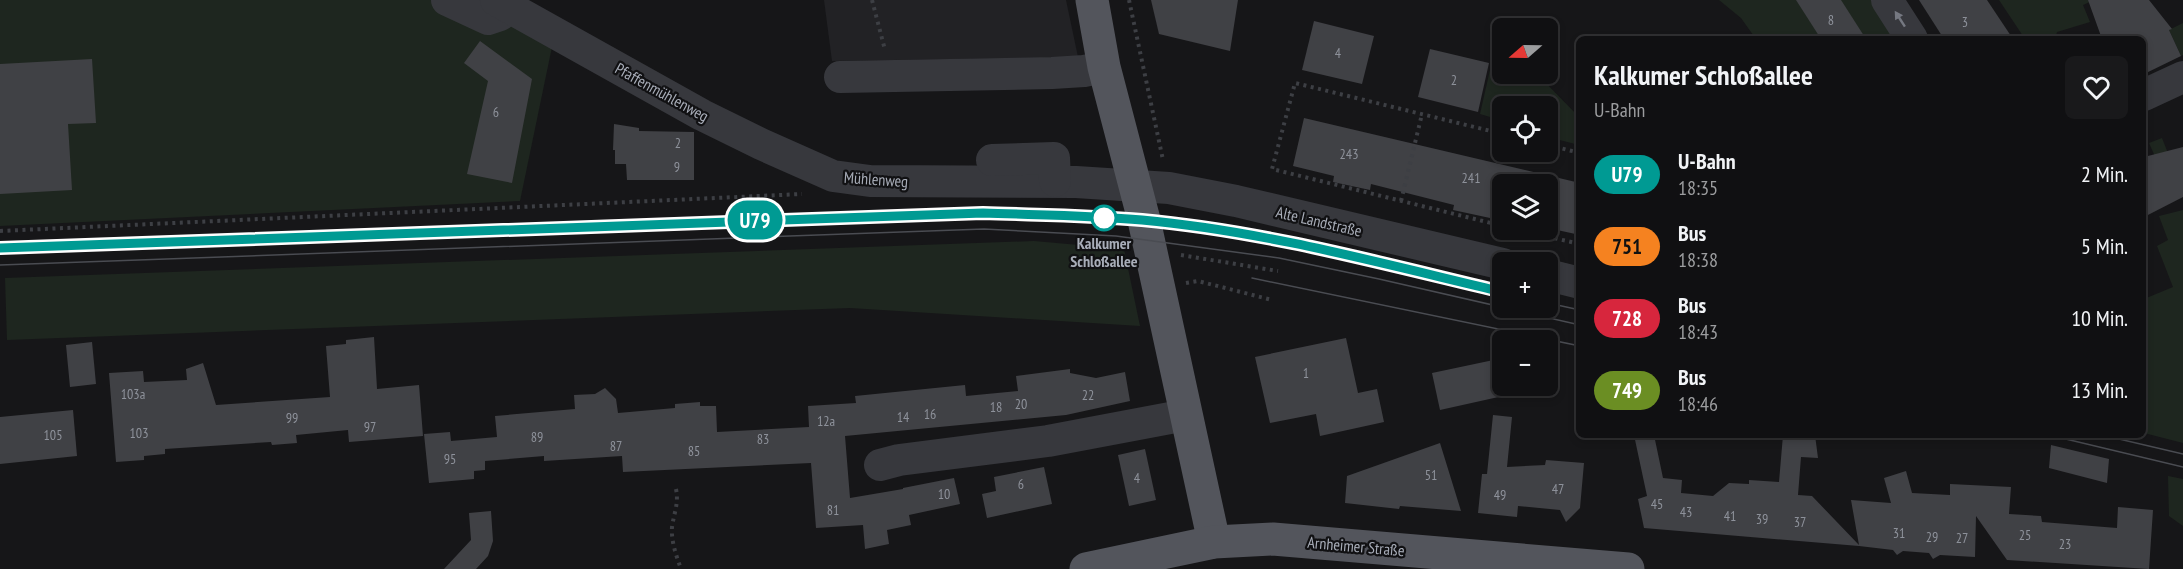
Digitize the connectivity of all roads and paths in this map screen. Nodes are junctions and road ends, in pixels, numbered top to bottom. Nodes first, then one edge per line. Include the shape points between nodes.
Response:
1 (447, 0) edge
2 (872, 0) edge
3 (1092, 0) edge
4 (1129, 0) edge
5 (1887, 0) edge
6 (502, 4) edge
7 (1910, 36) edge
8 (1104, 67) junction
9 (892, 76) junction
10 (840, 77) dead end
11 (2183, 77) edge
12 (2146, 93) edge
13 (1422, 114) junction
14 (1492, 131) edge
15 (1558, 148) edge
16 (1576, 152) edge
17 (992, 159) dead end
18 (833, 176) junction
19 (1055, 181) junction
20 (1134, 184) junction
21 (1169, 188) junction
22 (1401, 201) junction
23 (1492, 223) edge
24 (0, 231) edge
25 (1558, 239) edge
26 (1576, 243) edge
27 (1150, 250) junction
28 (1492, 261) edge
29 (1278, 271) dead end
30 (1558, 278) edge
31 (1576, 282) edge
32 (1158, 288) junction
33 (1272, 300) dead end
34 (1186, 415) junction
35 (880, 465) dead end
36 (676, 489) dead end
37 (1214, 542) junction
38 (681, 569) edge
39 (1086, 569) edge
40 (1628, 569) edge

1 - 6 street via 488,19 500,15
2 - 9 path
3 - 8 main road
4 - 21 path
7 -> 5 street
6 - 18 street, Pfaffenmühlenweg via 702,115
8 - 9 street via 1062,72
8 - 20 main road
9 - 10 street
11 - 12 street
13 - 14 path
13 - 22 path
13 - 22 path via 1295,83 1272,169
15 - 16 path
17 - 19 street via 1054,158
18 - 19 street, Mühlenweg via 932,182
18 - 24 path, Mühlenweg via 806,194
19 - 20 street, Mühlenweg
20 - 21 street, Alte Landstraße
20 - 27 main road
21 - 28 street, Alte Landstraße
22 - 23 path
25 - 26 path
27 - 29 path
27 - 32 main road
30 - 31 street
32 - 33 path via 1198,281
32 - 34 main road
34 - 35 street via 1048,441
34 - 37 main road
36 - 38 path via 672,542
37 - 39 main road, Arnheimer Straße
37 - 40 main road, Arnheimer Straße via 1274,539

